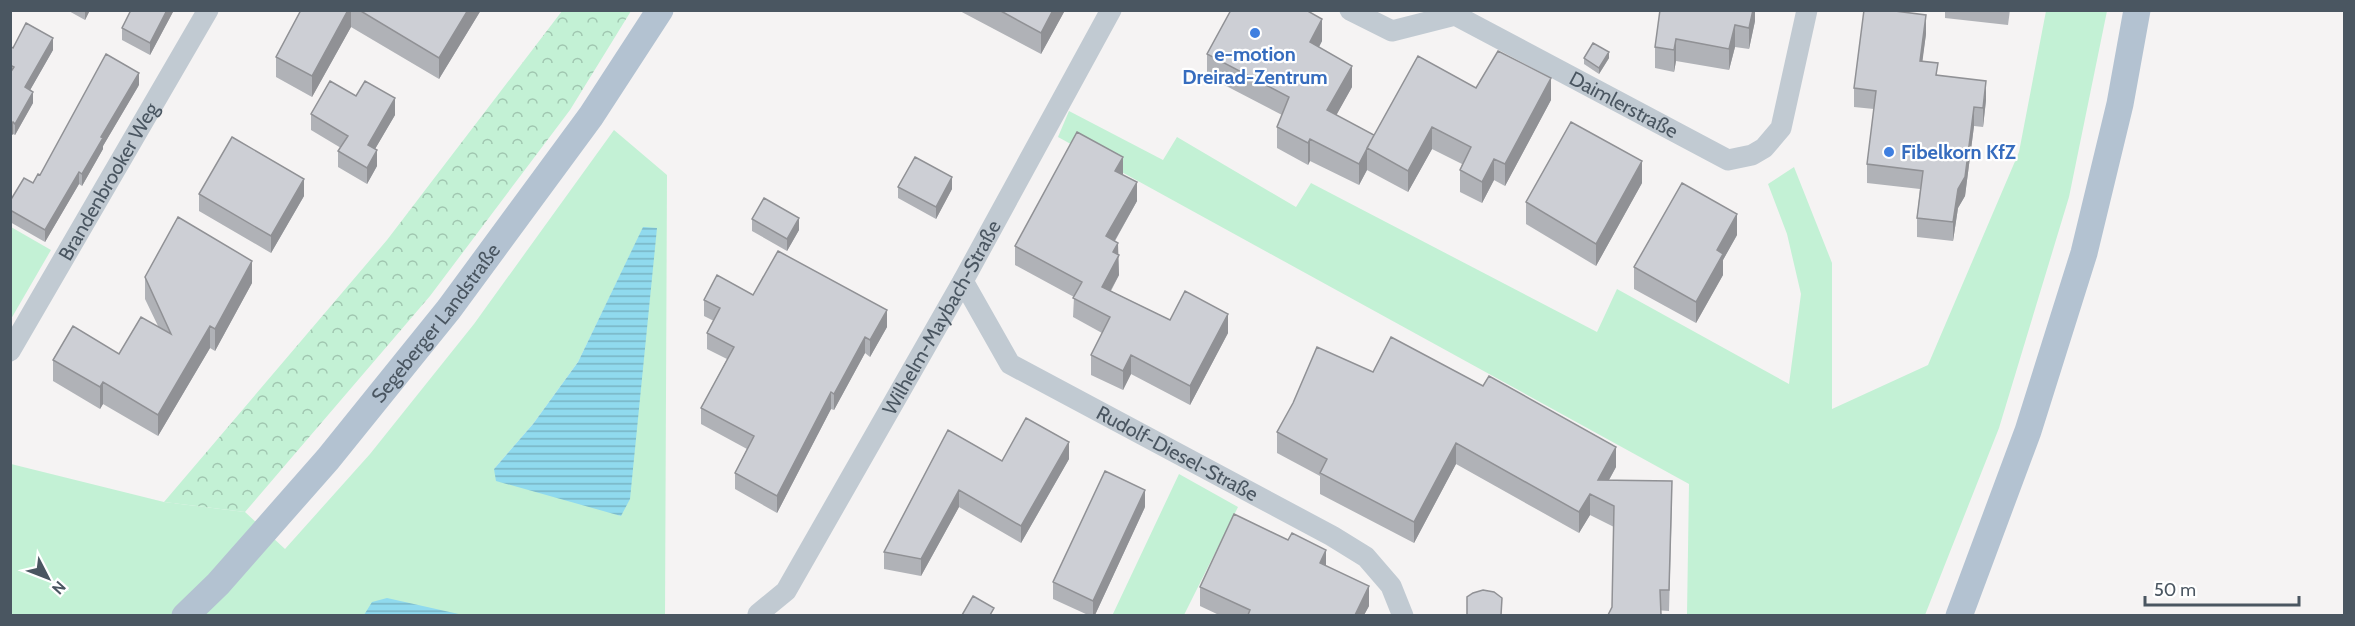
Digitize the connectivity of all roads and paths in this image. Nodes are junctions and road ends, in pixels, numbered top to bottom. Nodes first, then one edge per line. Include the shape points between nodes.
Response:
1 (208, 10) edge
2 (660, 10) edge
3 (1111, 10) edge
4 (1350, 10) edge
5 (1807, 10) edge
6 (2137, 10) edge
7 (963, 281) junction
8 (10, 351) edge
9 (758, 614) dead end
10 (185, 615) edge
11 (1403, 615) edge
12 (1959, 615) edge

1 - 8 street, Brandenbrooker Weg
2 - 10 main road, Segeberger Landstraße via 591,116 449,309 328,459 218,584
3 - 7 street, Wilhelm-Maybach-Straße
4 - 5 street, Daimlerstraße via 1392,31 1455,15 1728,160 1764,148 1781,128
6 - 12 main road via 2120,104 2084,253 2028,431
7 - 9 street, Wilhelm-Maybach-Straße via 786,591
7 - 11 street, Rudolf-Diesel-Straße via 1010,364 1341,541 1366,557 1391,586

